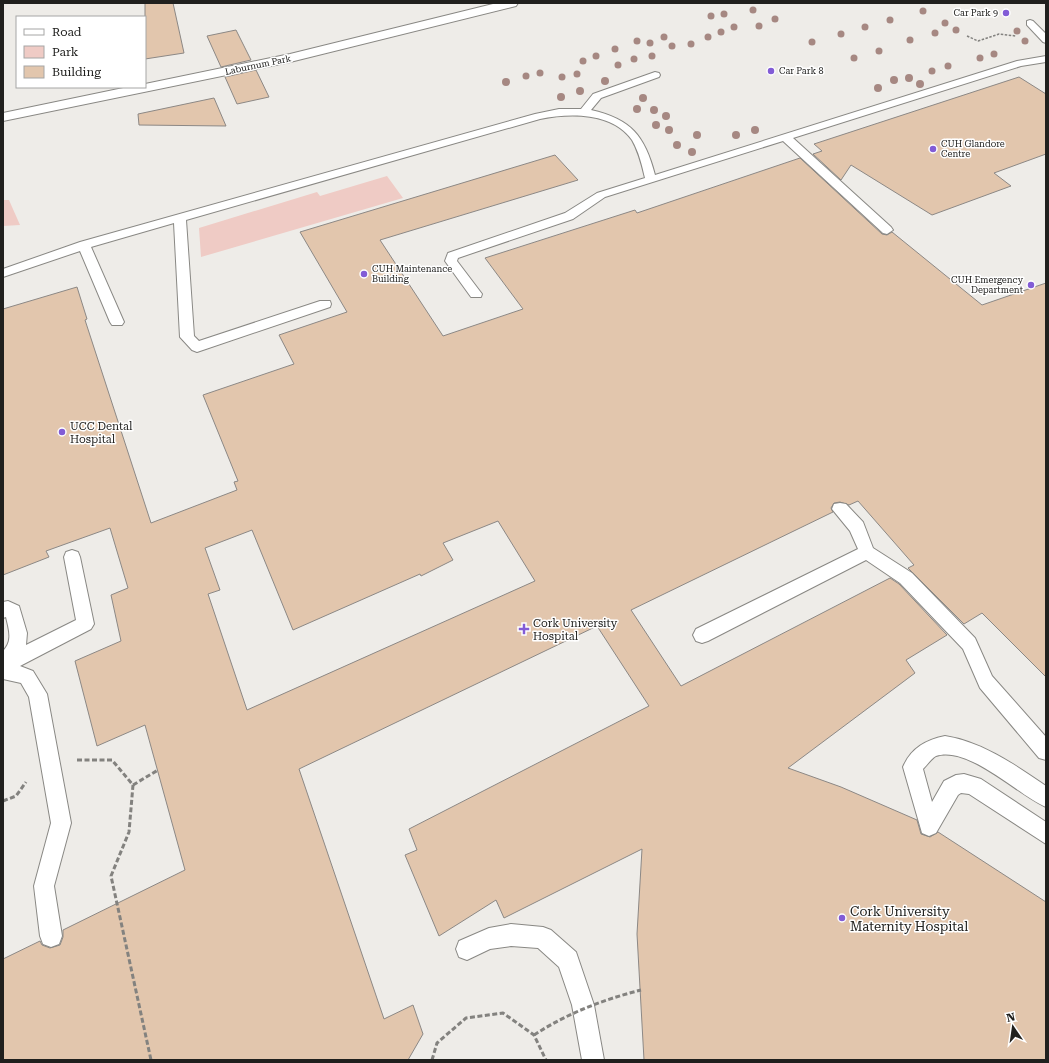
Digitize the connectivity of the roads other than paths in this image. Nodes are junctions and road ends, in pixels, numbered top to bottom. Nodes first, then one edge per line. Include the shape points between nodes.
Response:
1 (512, 3) edge
2 (476, 7) edge
3 (1030, 23) dead end
4 (1045, 39) edge
5 (1046, 59) edge
6 (655, 75) dead end
7 (144, 88) edge
8 (146, 88) edge
9 (584, 112) junction
10 (3, 117) edge
11 (786, 138) junction
12 (651, 180) junction
13 (180, 218) junction
14 (887, 230) dead end
15 (84, 245) junction
16 (3, 273) edge
17 (476, 294) dead end
18 (325, 304) dead end
19 (117, 322) dead end
20 (840, 509) dead end
21 (867, 552) junction
22 (72, 557) dead end
23 (3, 610) edge
24 (702, 635) dead end
25 (3, 663) edge
26 (3, 666) edge
27 (3, 671) edge
28 (1046, 751) edge
29 (1046, 797) edge
30 (1046, 834) edge
31 (51, 936) dead end
32 (467, 949) dead end
33 (593, 1060) edge

1 - 2 street, Laburnum Park
2 - 8 street, Laburnum Park via 290,58
3 - 4 lane
5 - 11 lane via 1020,63
6 - 9 lane via 597,96
7 - 10 street, Laburnum Park
9 - 12 lane via 608,118 634,136 644,155
9 - 13 lane via 562,111 539,116
11 - 12 lane
11 - 14 lane
12 - 17 lane via 601,195 568,216 452,256 451,260
13 - 15 lane
13 - 18 lane via 187,337 197,347
15 - 16 lane
15 - 19 lane
20 - 21 lane via 857,527
21 - 24 lane
21 - 28 lane via 906,578 969,644 986,682
22 - 26 lane via 85,624
23 - 25 lane via 14,611 20,639 19,647
27 - 31 lane via 27,677 34,685 38,694 52,770 60,823 44,886
29 - 30 lane via 968,750 953,745 933,747 922,755 913,767 929,826 951,788 961,782 974,786
32 - 33 lane via 489,939 511,935 543,938 568,960 583,1005

